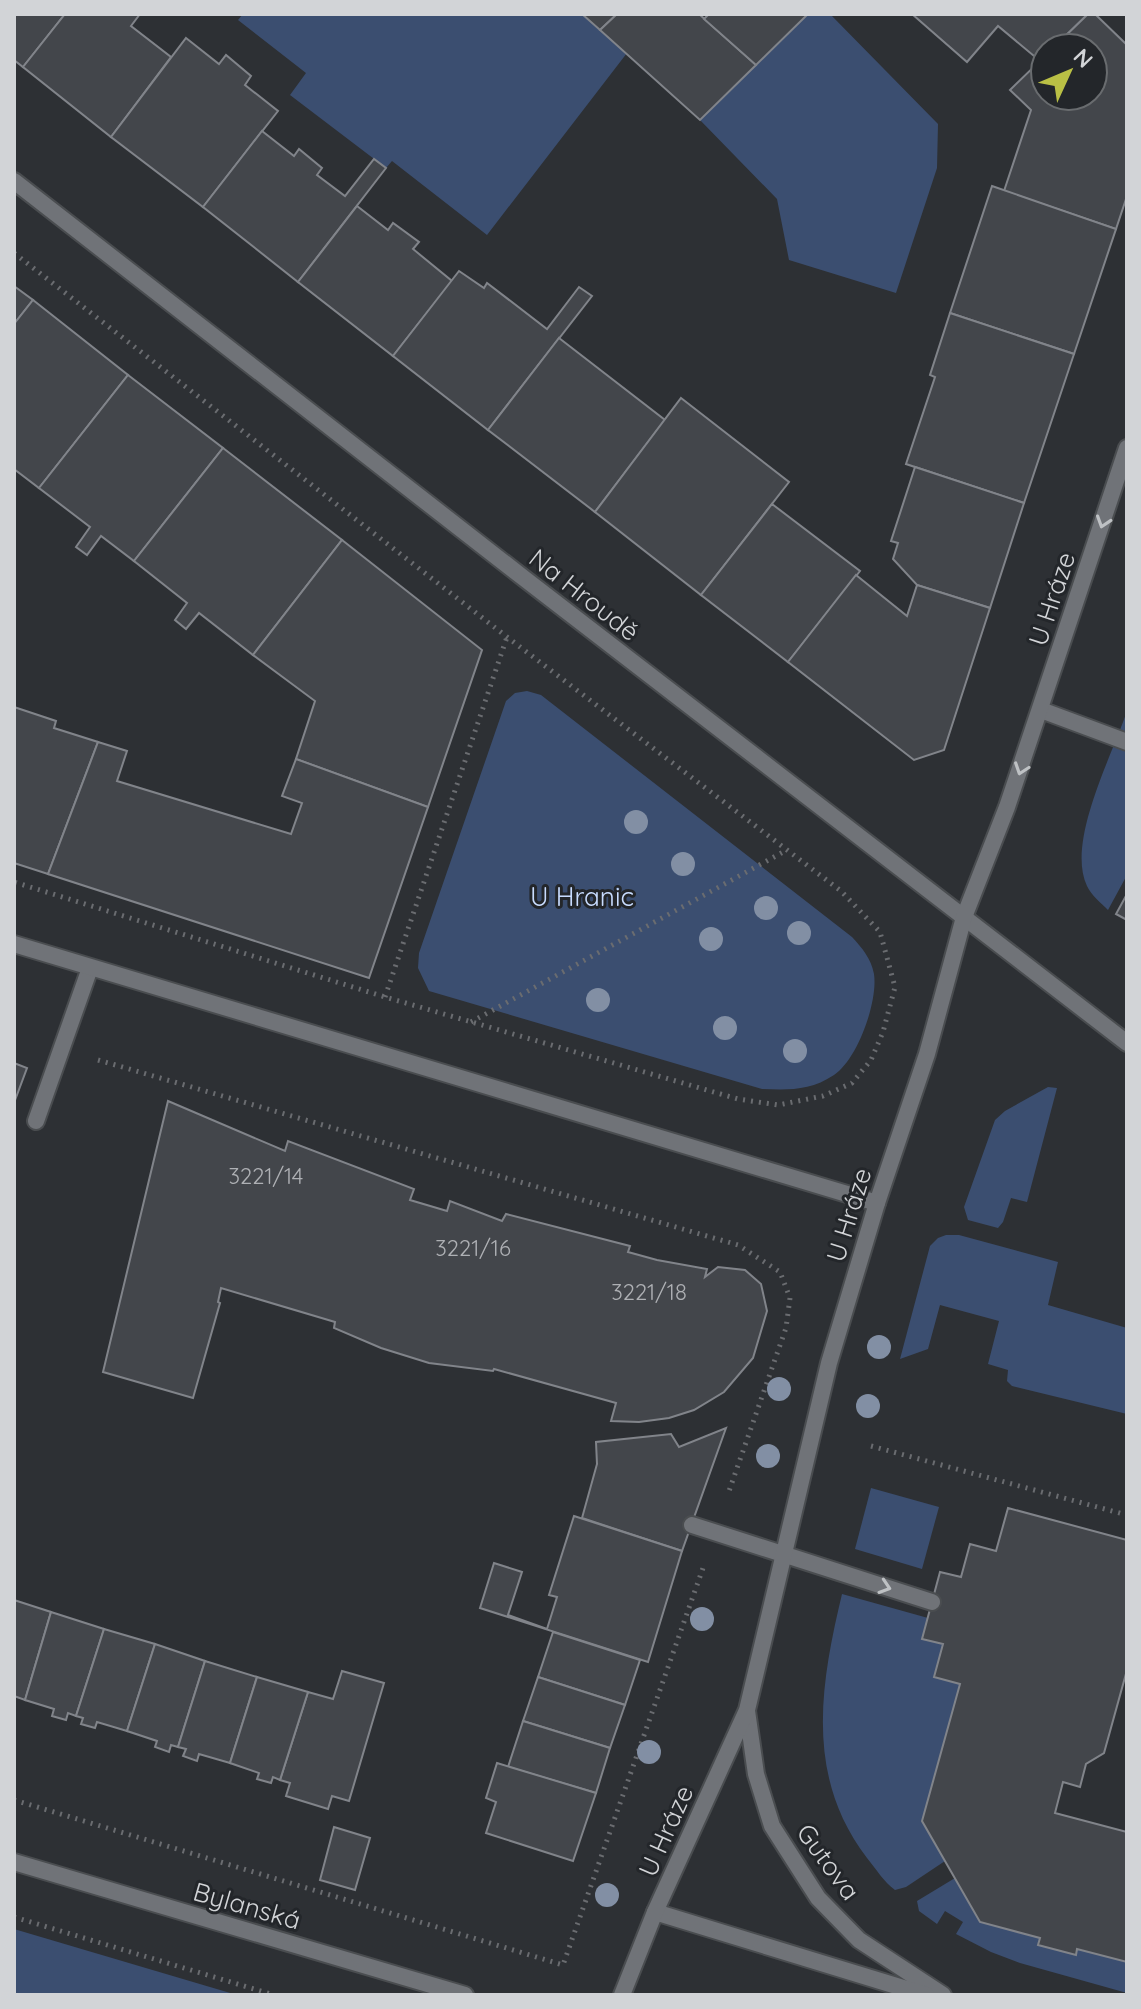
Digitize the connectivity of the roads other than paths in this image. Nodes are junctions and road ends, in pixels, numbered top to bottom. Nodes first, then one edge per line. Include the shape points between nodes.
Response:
1 (14, 181) edge
2 (1127, 448) edge
3 (1041, 710) junction
4 (1127, 742) edge
5 (964, 917) junction
6 (14, 944) edge
7 (90, 968) junction
8 (1127, 1043) edge
9 (36, 1121) dead end
10 (877, 1203) junction
11 (692, 1525) dead end
12 (783, 1555) junction
13 (932, 1602) dead end
14 (747, 1710) junction
15 (14, 1862) edge
16 (655, 1912) junction
17 (465, 1995) edge
18 (622, 1995) edge
19 (926, 1995) edge
20 (943, 1995) edge

1 - 5 street, Na Hroudě
2 -> 3 street, U Hráze
3 - 4 street
3 -> 5 street, U Hráze
5 - 8 street, Na Hroudě
5 - 10 street, U Hráze via 927,1054
6 - 7 street
7 - 9 street
7 - 10 street
10 - 12 street, U Hráze via 829,1363
11 - 12 street
12 -> 13 street
12 - 14 street, U Hráze
14 - 16 street, U Hráze
14 - 20 street, Gutova via 756,1774 772,1826 818,1898 859,1940
15 - 17 street, Bylanská
16 - 18 street, U Hráze
16 - 19 street

